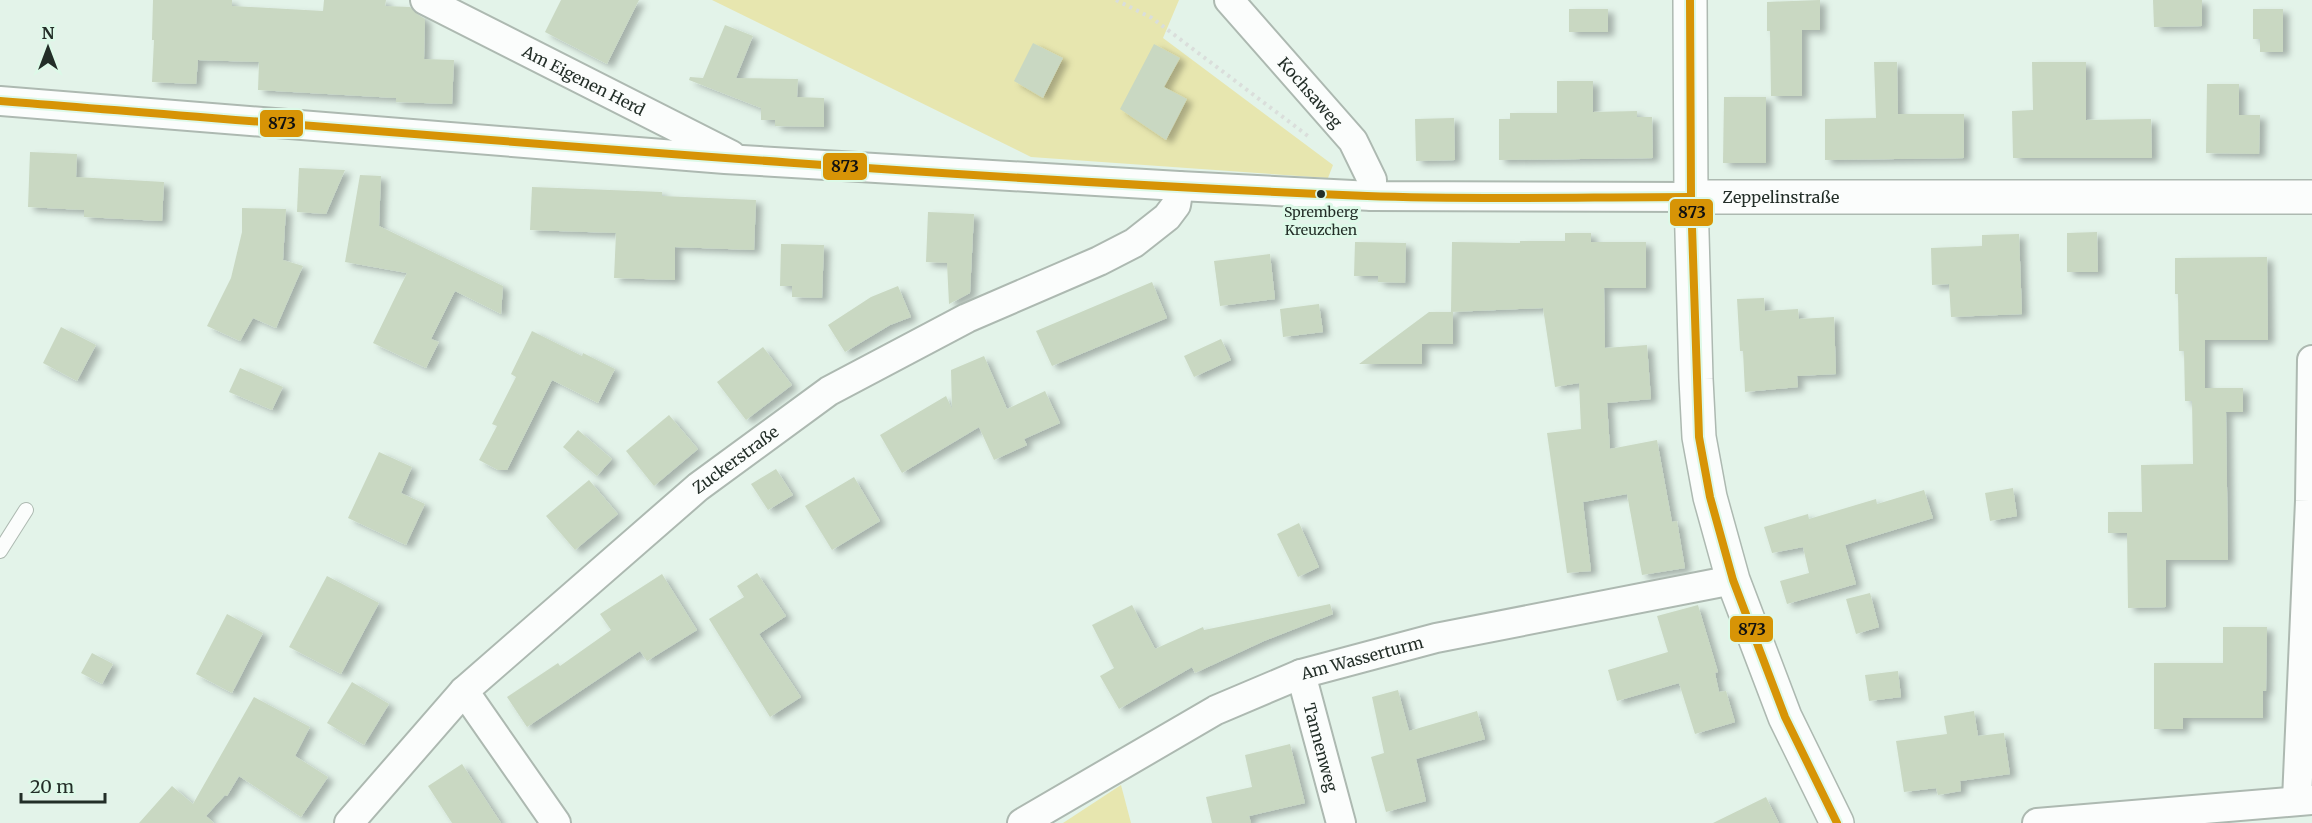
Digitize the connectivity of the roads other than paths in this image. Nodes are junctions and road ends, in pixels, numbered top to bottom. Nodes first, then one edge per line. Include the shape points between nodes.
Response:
1 (425, 0) edge
2 (1229, 0) edge
3 (1690, 0) edge
4 (0, 101) edge
5 (743, 160) junction
6 (1179, 186) junction
7 (1372, 196) junction
8 (1691, 197) junction
9 (2312, 197) edge
10 (2312, 360) edge
11 (2311, 501) edge
12 (26, 510) dead end
13 (0, 551) edge
14 (1733, 580) junction
15 (1302, 674) junction
16 (464, 691) junction
17 (2304, 800) edge
18 (349, 823) edge
19 (555, 823) edge
20 (1022, 823) edge
21 (1341, 823) edge
22 (1837, 823) edge
23 (2037, 823) edge

1 - 5 street, Am Eigenen Herd
2 - 7 street, Kochsaweg via 1353,141 1372,180
3 - 8 street
4 - 5 street, Zeppelinstraße
5 - 6 street, Zeppelinstraße
6 - 7 street, Zeppelinstraße
6 - 16 street, Zuckerstraße via 1176,205 1167,217 1134,243 967,318 829,392 698,487
7 - 8 street, Zeppelinstraße
8 - 9 street, Zeppelinstraße
8 - 14 street via 1699,437 1710,497
10 - 11 street
11 - 17 street
12 - 13 lane
14 - 15 street, Am Wasserturm via 1436,638
14 - 22 street via 1785,717
15 - 20 street, Am Wasserturm via 1216,710
15 - 21 street, Tannenweg
16 - 18 street, Zuckerstraße
16 - 19 street
17 - 23 street

